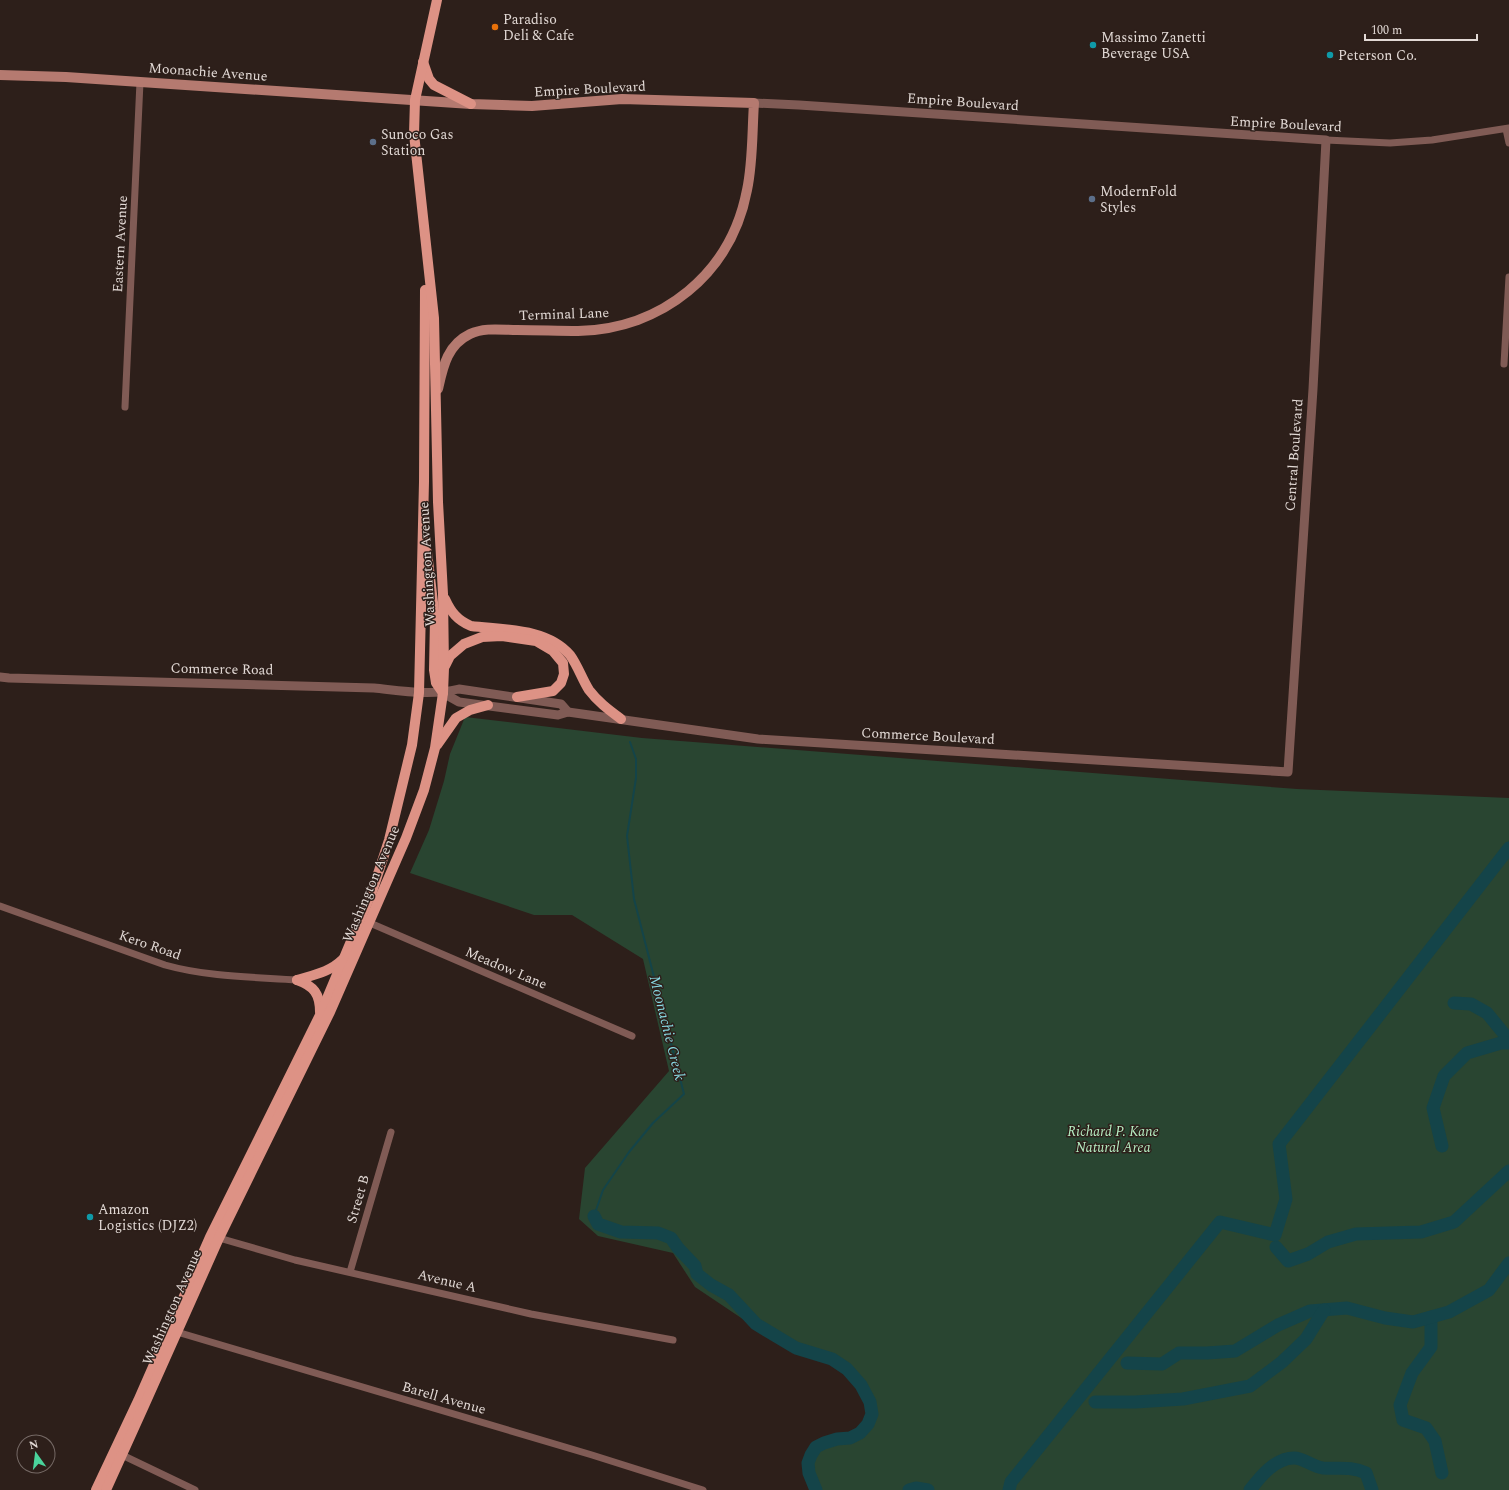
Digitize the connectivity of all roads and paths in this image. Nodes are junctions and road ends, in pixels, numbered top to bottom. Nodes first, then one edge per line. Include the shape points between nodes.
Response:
1 (437, 0) edge
2 (423, 62) junction
3 (0, 75) edge
4 (140, 82) junction
5 (414, 100) junction
6 (754, 103) junction
7 (471, 104) junction
8 (1508, 128) edge
9 (1326, 140) junction
10 (1509, 143) edge
11 (426, 238) junction
12 (1509, 277) edge
13 (1504, 364) dead end
14 (436, 399) junction
15 (125, 408) dead end
16 (423, 524) junction
17 (443, 594) junction
18 (444, 668) junction
19 (0, 677) edge
20 (419, 693) junction
21 (443, 693) junction
22 (517, 697) junction
23 (488, 705) junction
24 (568, 712) junction
25 (621, 719) junction
26 (435, 748) junction
27 (1288, 772) joint
28 (0, 906) edge
29 (370, 923) junction
30 (344, 958) junction
31 (297, 980) junction
32 (320, 1015) junction
33 (632, 1036) dead end
34 (391, 1132) dead end
35 (218, 1238) junction
36 (350, 1272) junction
37 (178, 1332) junction
38 (673, 1340) dead end
39 (122, 1455) junction
40 (96, 1490) edge
41 (106, 1490) edge
42 (195, 1490) edge
43 (703, 1490) edge

1 - 2 main road, Washington Avenue
2 - 5 main road, Washington Avenue
2 - 7 main road via 434,86
3 - 4 main road, Moonachie Avenue
4 - 5 main road, Moonachie Avenue
4 - 15 street, Eastern Avenue
5 - 7 main road, Empire Boulevard
5 - 11 main road, Washington Avenue via 414,134
6 - 7 main road, Empire Boulevard via 622,99 532,106
6 - 9 street, Empire Boulevard
6 - 14 main road, Terminal Lane via 750,177 743,206 726,246 710,270 694,287 654,314 612,328 576,331 488,330 469,334 448,354
8 - 9 street, Empire Boulevard via 1432,140 1390,143
8 - 10 street
9 - 27 street, Central Boulevard
11 - 14 main road, Washington Avenue via 434,318
11 - 16 main road, Washington Avenue
12 - 13 street
14 - 17 main road, Washington Avenue
16 - 20 main road, Washington Avenue
16 - 21 main road via 434,615 434,670 436,683
17 - 18 main road, Washington Avenue
17 - 25 main road via 452,612 463,623 534,633 554,641 570,656 597,699
18 - 21 main road, Washington Avenue
18 - 22 main road via 454,652 464,644 482,637 502,636 536,641 553,651 563,663 564,674 561,683 553,691
19 - 20 street, Commerce Road via 374,688
20 - 21 street, Commerce Road
20 - 30 main road, Washington Avenue via 412,745 389,840 373,889
21 - 22 street, Commerce Boulevard via 459,689
21 - 23 street, Commerce Boulevard via 459,702
21 - 26 main road, Washington Avenue
22 - 24 street, Commerce Boulevard via 561,704
23 - 24 street, Commerce Boulevard via 558,715
23 - 26 main road via 470,710 456,718
24 - 25 street, Commerce Boulevard
25 - 27 street, Commerce Boulevard via 780,741
26 - 29 main road, Washington Avenue via 424,790
28 - 31 street, Kero Road via 183,970
29 - 33 street, Meadow Lane
29 - 35 main road, Washington Avenue via 304,1068
30 - 31 main road via 335,967
30 - 32 main road, Washington Avenue
31 - 32 main road via 307,983 317,993
32 - 40 main road, Washington Avenue via 210,1237
34 - 36 street, Street B
35 - 36 street, Avenue A via 295,1260
35 - 37 main road, Washington Avenue
36 - 38 street, Avenue A via 536,1315
37 - 39 main road, Washington Avenue
37 - 43 street, Barell Avenue
39 - 41 main road, Washington Avenue
39 - 42 street

